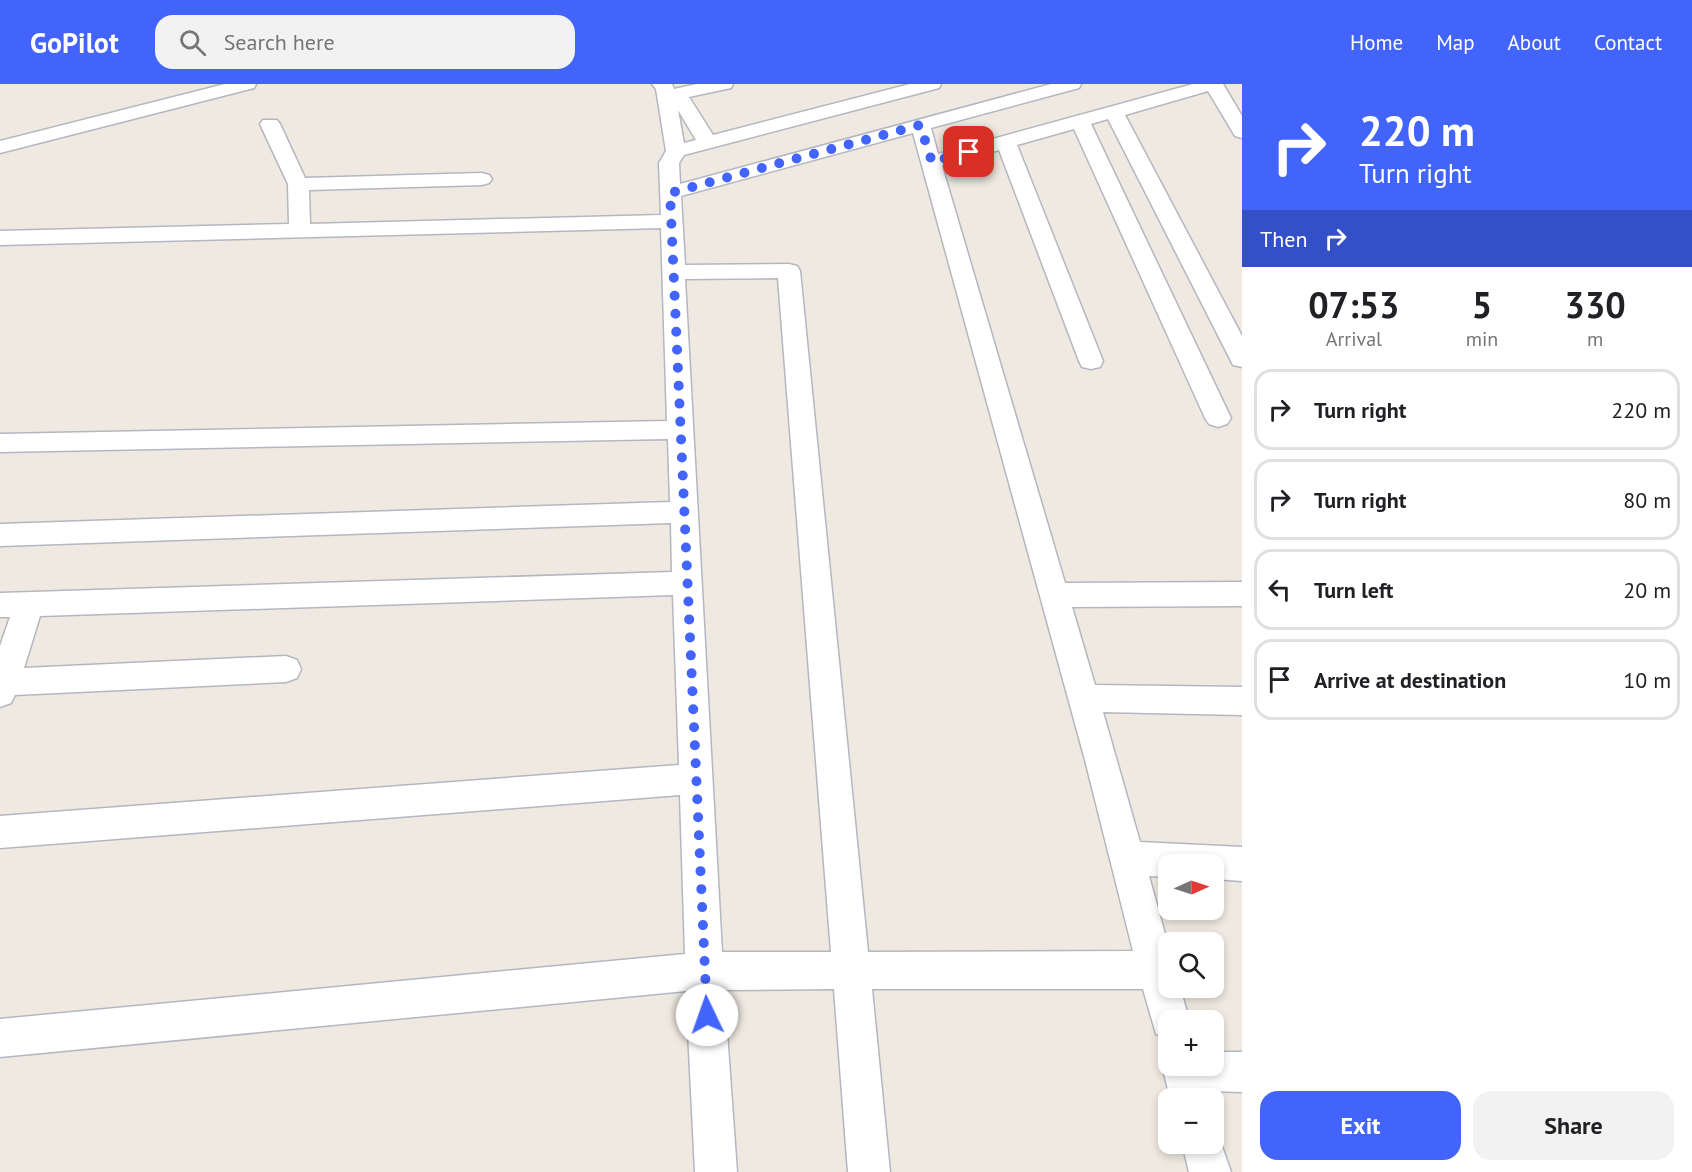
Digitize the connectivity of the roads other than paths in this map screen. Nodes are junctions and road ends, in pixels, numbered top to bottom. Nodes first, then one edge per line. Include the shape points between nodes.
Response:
1 (247, 84) edge
2 (724, 84) edge
3 (932, 84) edge
4 (1071, 84) edge
5 (1214, 84) edge
6 (668, 91) edge
7 (1114, 112) junction
8 (1080, 121) junction
9 (270, 124) dead end
10 (920, 125) junction
11 (1242, 132) edge
12 (1006, 142) junction
13 (708, 143) junction
14 (0, 147) edge
15 (676, 151) junction
16 (932, 162) junction
17 (482, 178) dead end
18 (298, 184) junction
19 (670, 193) junction
20 (671, 221) junction
21 (300, 230) junction
22 (0, 238) edge
23 (674, 272) junction
24 (1242, 359) edge
25 (1091, 361) dead end
26 (1218, 418) dead end
27 (681, 430) junction
28 (0, 443) edge
29 (685, 512) junction
30 (0, 535) edge
31 (688, 583) junction
32 (1242, 594) edge
33 (1054, 596) junction
34 (15, 604) edge
35 (286, 669) dead end
36 (1, 686) edge
37 (1083, 698) junction
38 (1242, 701) edge
39 (696, 779) junction
40 (0, 832) edge
41 (1127, 858) junction
42 (1242, 864) edge
43 (704, 970) junction
44 (851, 970) junction
45 (1156, 970) junction
46 (1167, 1010) edge
47 (0, 1038) edge
48 (1242, 1072) edge
49 (1185, 1078) edge
50 (1205, 1154) edge
51 (716, 1172) edge
52 (869, 1172) edge
53 (1210, 1172) edge

1 - 14 street
2 - 6 street
3 - 13 street
4 - 10 street
5 - 7 street
5 - 11 street
6 - 13 street
6 - 15 street
7 - 8 street
7 - 24 street
8 - 12 street
8 - 26 street
9 - 18 street
10 - 16 street
10 - 19 street
12 - 16 street
12 - 25 street
13 - 15 street
15 - 19 street via 669,163
16 - 33 street
17 - 18 street
18 - 21 street
19 - 20 street
20 - 21 street
20 - 23 street
21 - 22 street
23 - 27 street
23 - 44 street via 789,271
27 - 28 street
27 - 29 street
29 - 30 street
29 - 31 street
31 - 34 street
31 - 39 street
32 - 33 street
33 - 37 street
34 - 36 street
35 - 36 street
37 - 38 street
37 - 41 street
39 - 40 street
39 - 43 street
41 - 42 street
41 - 45 street
43 - 44 street
43 - 47 street
43 - 51 street
44 - 45 street
44 - 52 street
45 - 46 street
48 - 49 street
50 - 53 street

